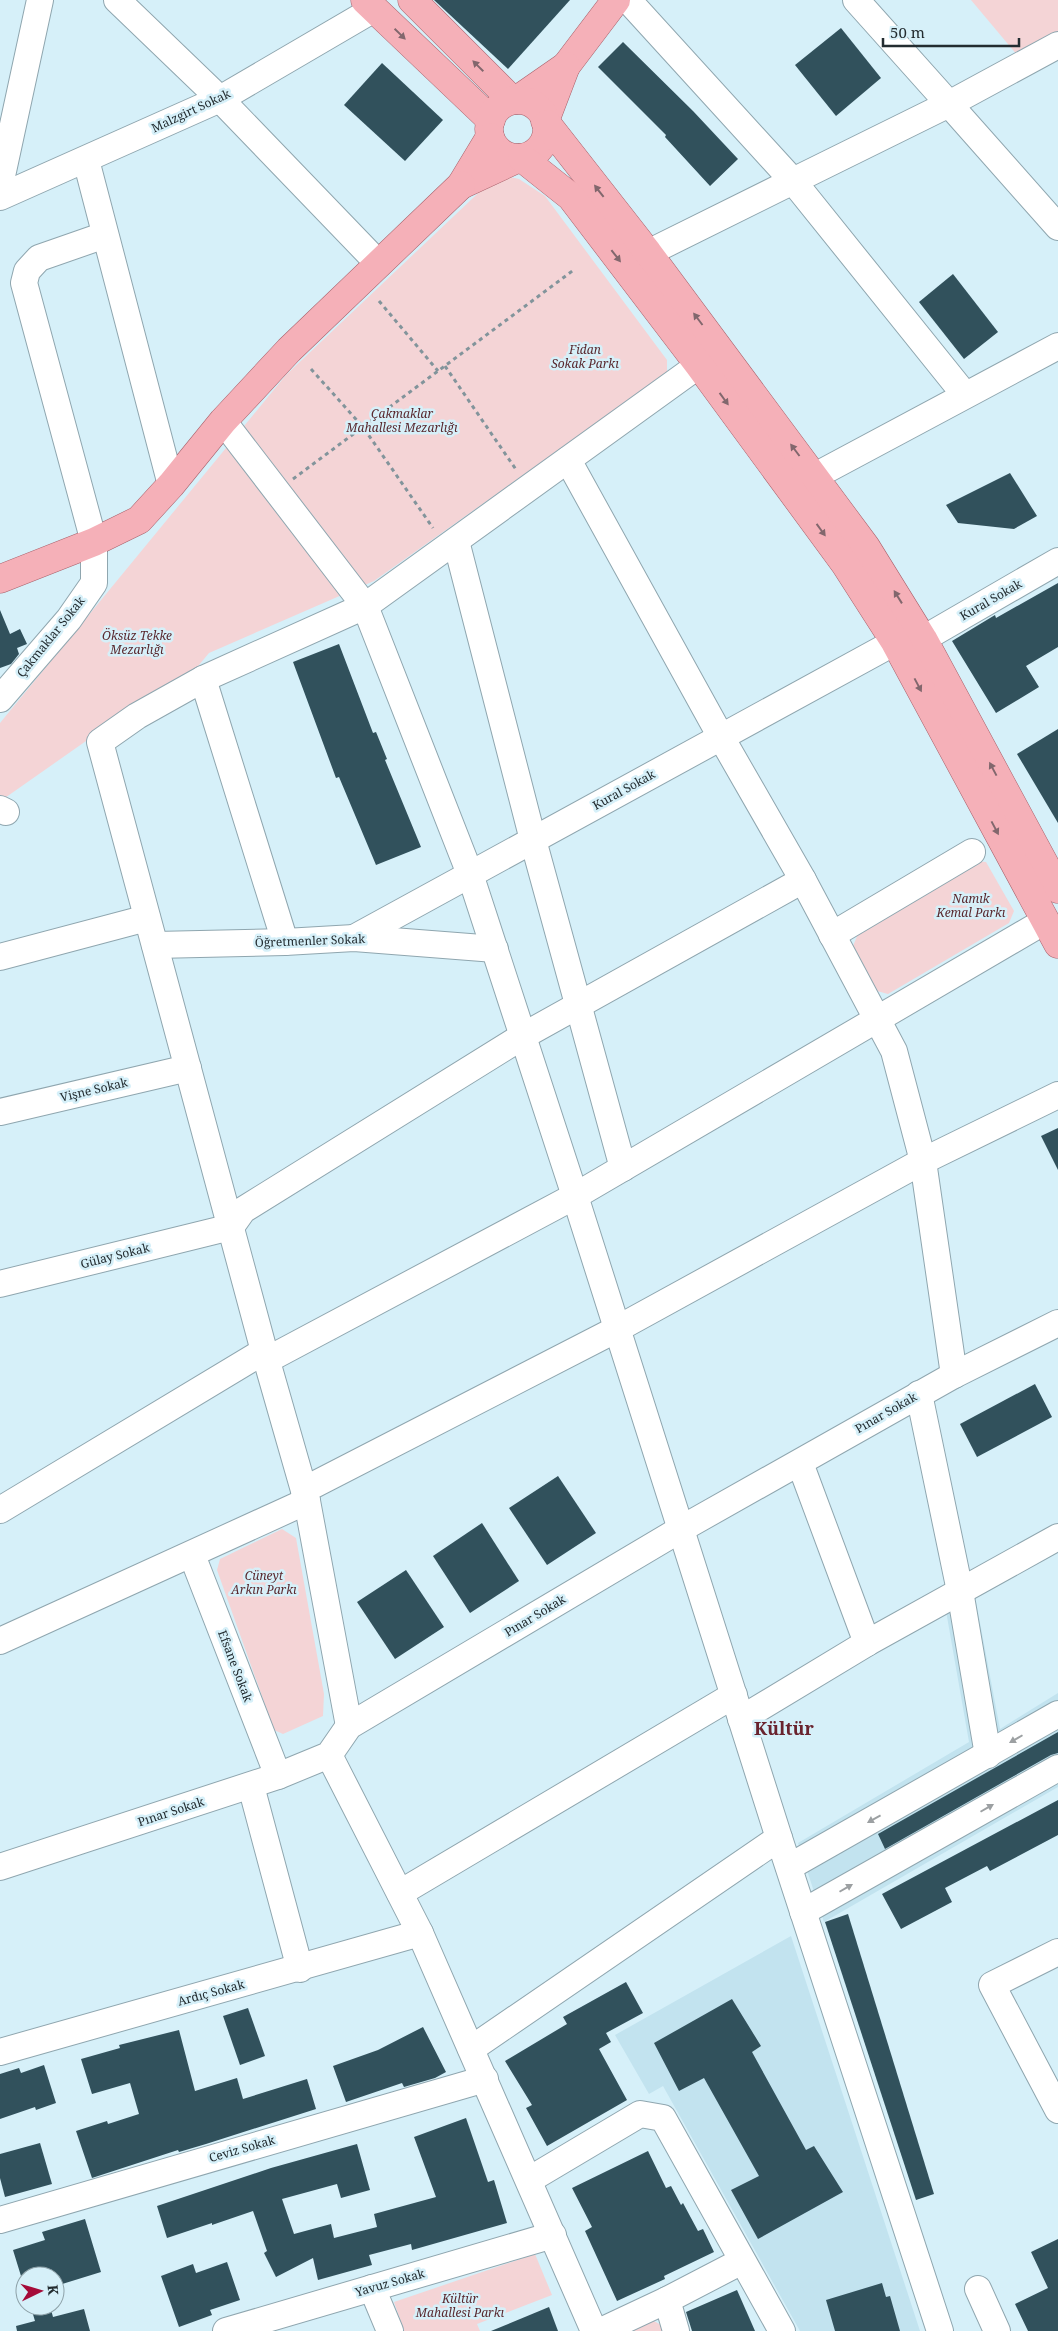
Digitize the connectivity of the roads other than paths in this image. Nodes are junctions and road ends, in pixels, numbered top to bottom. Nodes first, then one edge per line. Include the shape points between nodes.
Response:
1 (40, 0) edge
2 (117, 0) edge
3 (412, 0) edge
4 (616, 0) edge
5 (628, 0) edge
6 (856, 0) edge
7 (370, 4) edge
8 (1058, 45) edge
9 (566, 66) junction
10 (220, 99) junction
11 (515, 100) junction
12 (949, 104) junction
13 (546, 122) junction
14 (490, 128) junction
15 (521, 158) junction
16 (86, 160) junction
17 (792, 181) junction
18 (0, 185) edge
19 (461, 185) junction
20 (0, 197) edge
21 (1058, 227) edge
22 (105, 235) junction
23 (648, 253) junction
24 (379, 264) junction
25 (1058, 346) edge
26 (699, 365) junction
27 (965, 396) junction
28 (223, 421) junction
29 (568, 460) junction
30 (815, 476) junction
31 (171, 485) junction
32 (456, 540) junction
33 (94, 542) junction
34 (1058, 561) edge
35 (0, 579) edge
36 (365, 606) junction
37 (924, 639) junction
38 (895, 642) junction
39 (203, 680) junction
40 (0, 699) edge
41 (721, 737) junction
42 (533, 840) junction
43 (972, 852) dead end
44 (470, 874) junction
45 (803, 880) junction
46 (1056, 880) edge
47 (148, 918) junction
48 (1052, 933) edge
49 (832, 935) junction
50 (354, 938) junction
51 (285, 942) junction
52 (155, 945) junction
53 (495, 949) junction
54 (0, 956) edge
55 (578, 1005) junction
56 (877, 1019) junction
57 (523, 1036) junction
58 (188, 1068) junction
59 (1058, 1094) edge
60 (0, 1112) edge
61 (924, 1161) junction
62 (623, 1168) junction
63 (575, 1196) junction
64 (231, 1227) junction
65 (0, 1284) edge
66 (1058, 1323) edge
67 (617, 1329) junction
68 (265, 1355) junction
69 (954, 1374) junction
70 (919, 1394) junction
71 (800, 1463) junction
72 (305, 1496) junction
73 (0, 1510) edge
74 (681, 1529) junction
75 (1058, 1537) edge
76 (192, 1555) junction
77 (960, 1591) junction
78 (0, 1641) edge
79 (867, 1643) junction
80 (738, 1707) junction
81 (1058, 1714) edge
82 (349, 1726) junction
83 (329, 1755) junction
84 (988, 1755) junction
85 (1058, 1768) edge
86 (278, 1776) junction
87 (251, 1786) junction
88 (779, 1838) junction
89 (0, 1867) edge
90 (789, 1867) junction
91 (400, 1893) junction
92 (803, 1912) junction
93 (420, 1933) junction
94 (1058, 1952) edge
95 (300, 1969) junction
96 (472, 2049) junction
97 (0, 2052) edge
98 (485, 2079) junction
99 (1058, 2110) edge
100 (529, 2180) junction
101 (0, 2220) edge
102 (553, 2235) junction
103 (742, 2261) junction
104 (372, 2288) junction
105 (978, 2289) dead end
106 (667, 2300) junction
107 (226, 2331) edge
108 (390, 2331) edge
109 (594, 2331) edge
110 (601, 2331) edge
111 (676, 2331) edge
112 (782, 2331) edge
113 (940, 2331) edge
114 (997, 2331) edge

1 - 18 street
2 - 10 street
11 -> 3 main road
4 - 9 main road
5 - 17 street
6 - 12 street
7 - 10 street, Malzgirt Sokak
7 -> 14 main road
8 - 12 street
9 - 11 main road
9 - 13 main road
10 - 16 street, Malzgirt Sokak
10 - 24 street
11 - 13 main road via 531,103
11 - 14 main road via 497,109
12 - 17 street
12 - 21 street
13 - 15 main road via 547,134 538,150
23 -> 13 main road
14 - 15 main road via 494,146 502,153
14 - 19 main road
15 - 19 main road
15 -> 26 main road via 571,198
16 - 20 street, Malzgirt Sokak
16 - 22 street
17 - 23 street
17 - 27 street
19 - 24 main road
22 - 31 street
22 - 33 street, Çakmaklar Sokak via 39,258 27,271 24,283
30 -> 23 main road
24 - 28 main road via 289,350
25 - 27 street
26 - 29 street
26 -> 38 main road via 846,564
27 - 30 street
28 - 31 main road
28 - 36 street
29 - 32 street
29 - 41 street
37 -> 30 main road via 866,547
31 - 33 main road via 139,520
32 - 36 street
32 - 42 street
33 - 35 main road
33 - 40 street, Çakmaklar Sokak via 94,583 70,619
34 - 37 street, Kural Sokak
36 - 39 street
36 - 44 street
46 -> 37 main road
38 - 41 street, Kural Sokak
38 -> 48 main road
39 - 47 street via 137,716 100,742
39 - 51 street
41 - 42 street, Kural Sokak
41 - 45 street
42 - 44 street, Kural Sokak
42 - 55 street
43 - 49 street
44 - 50 street, Kural Sokak
44 - 53 street
45 - 49 street
45 - 55 street
47 - 52 street
47 - 54 street
48 - 56 street
49 - 56 street
50 - 51 street, Öğretmenler Sokak
50 - 53 street, Öğretmenler Sokak
51 - 52 street, Öğretmenler Sokak
52 - 58 street
53 - 57 street
55 - 57 street
55 - 62 street
56 - 61 street via 894,1051
56 - 62 street
57 - 63 street
57 - 64 street via 243,1210
58 - 60 street, Vişne Sokak
58 - 64 street
59 - 61 street
61 - 67 street
61 - 69 street
62 - 63 street
63 - 67 street
63 - 68 street
64 - 65 street, Gülay Sokak
64 - 68 street
66 - 69 street, Pınar Sokak
67 - 72 street
67 - 74 street
68 - 72 street
68 - 73 street
69 - 70 street, Pınar Sokak
70 - 71 street, Pınar Sokak
70 - 77 street
71 - 74 street, Pınar Sokak
71 - 79 street
72 - 76 street
72 - 82 street
74 - 80 street
74 - 82 street, Pınar Sokak
75 - 77 street
76 - 78 street
76 - 86 street, Efsane Sokak
77 - 79 street
77 - 84 street
79 - 80 street
80 - 88 street
80 - 91 street
81 -> 84 street
82 - 83 street, Pınar Sokak
83 - 86 street, Pınar Sokak
83 - 91 street
84 -> 90 street
92 -> 85 street
86 - 87 street, Pınar Sokak
87 - 89 street, Pınar Sokak
87 - 95 street
88 - 90 street
88 - 96 street
90 - 92 street
91 - 93 street
92 - 113 street
93 - 95 street, Ardıç Sokak
93 - 96 street
94 - 99 street via 992,1985
95 - 97 street, Ardıç Sokak
96 - 98 street
98 - 100 street
98 - 101 street, Ceviz Sokak
100 - 102 street
100 - 103 street via 640,2114 663,2118
102 - 104 street, Yavuz Sokak
102 - 109 street
103 - 106 street
103 - 112 street
104 - 107 street, Yavuz Sokak
104 - 108 street
105 - 114 street
106 - 110 street
106 - 111 street

